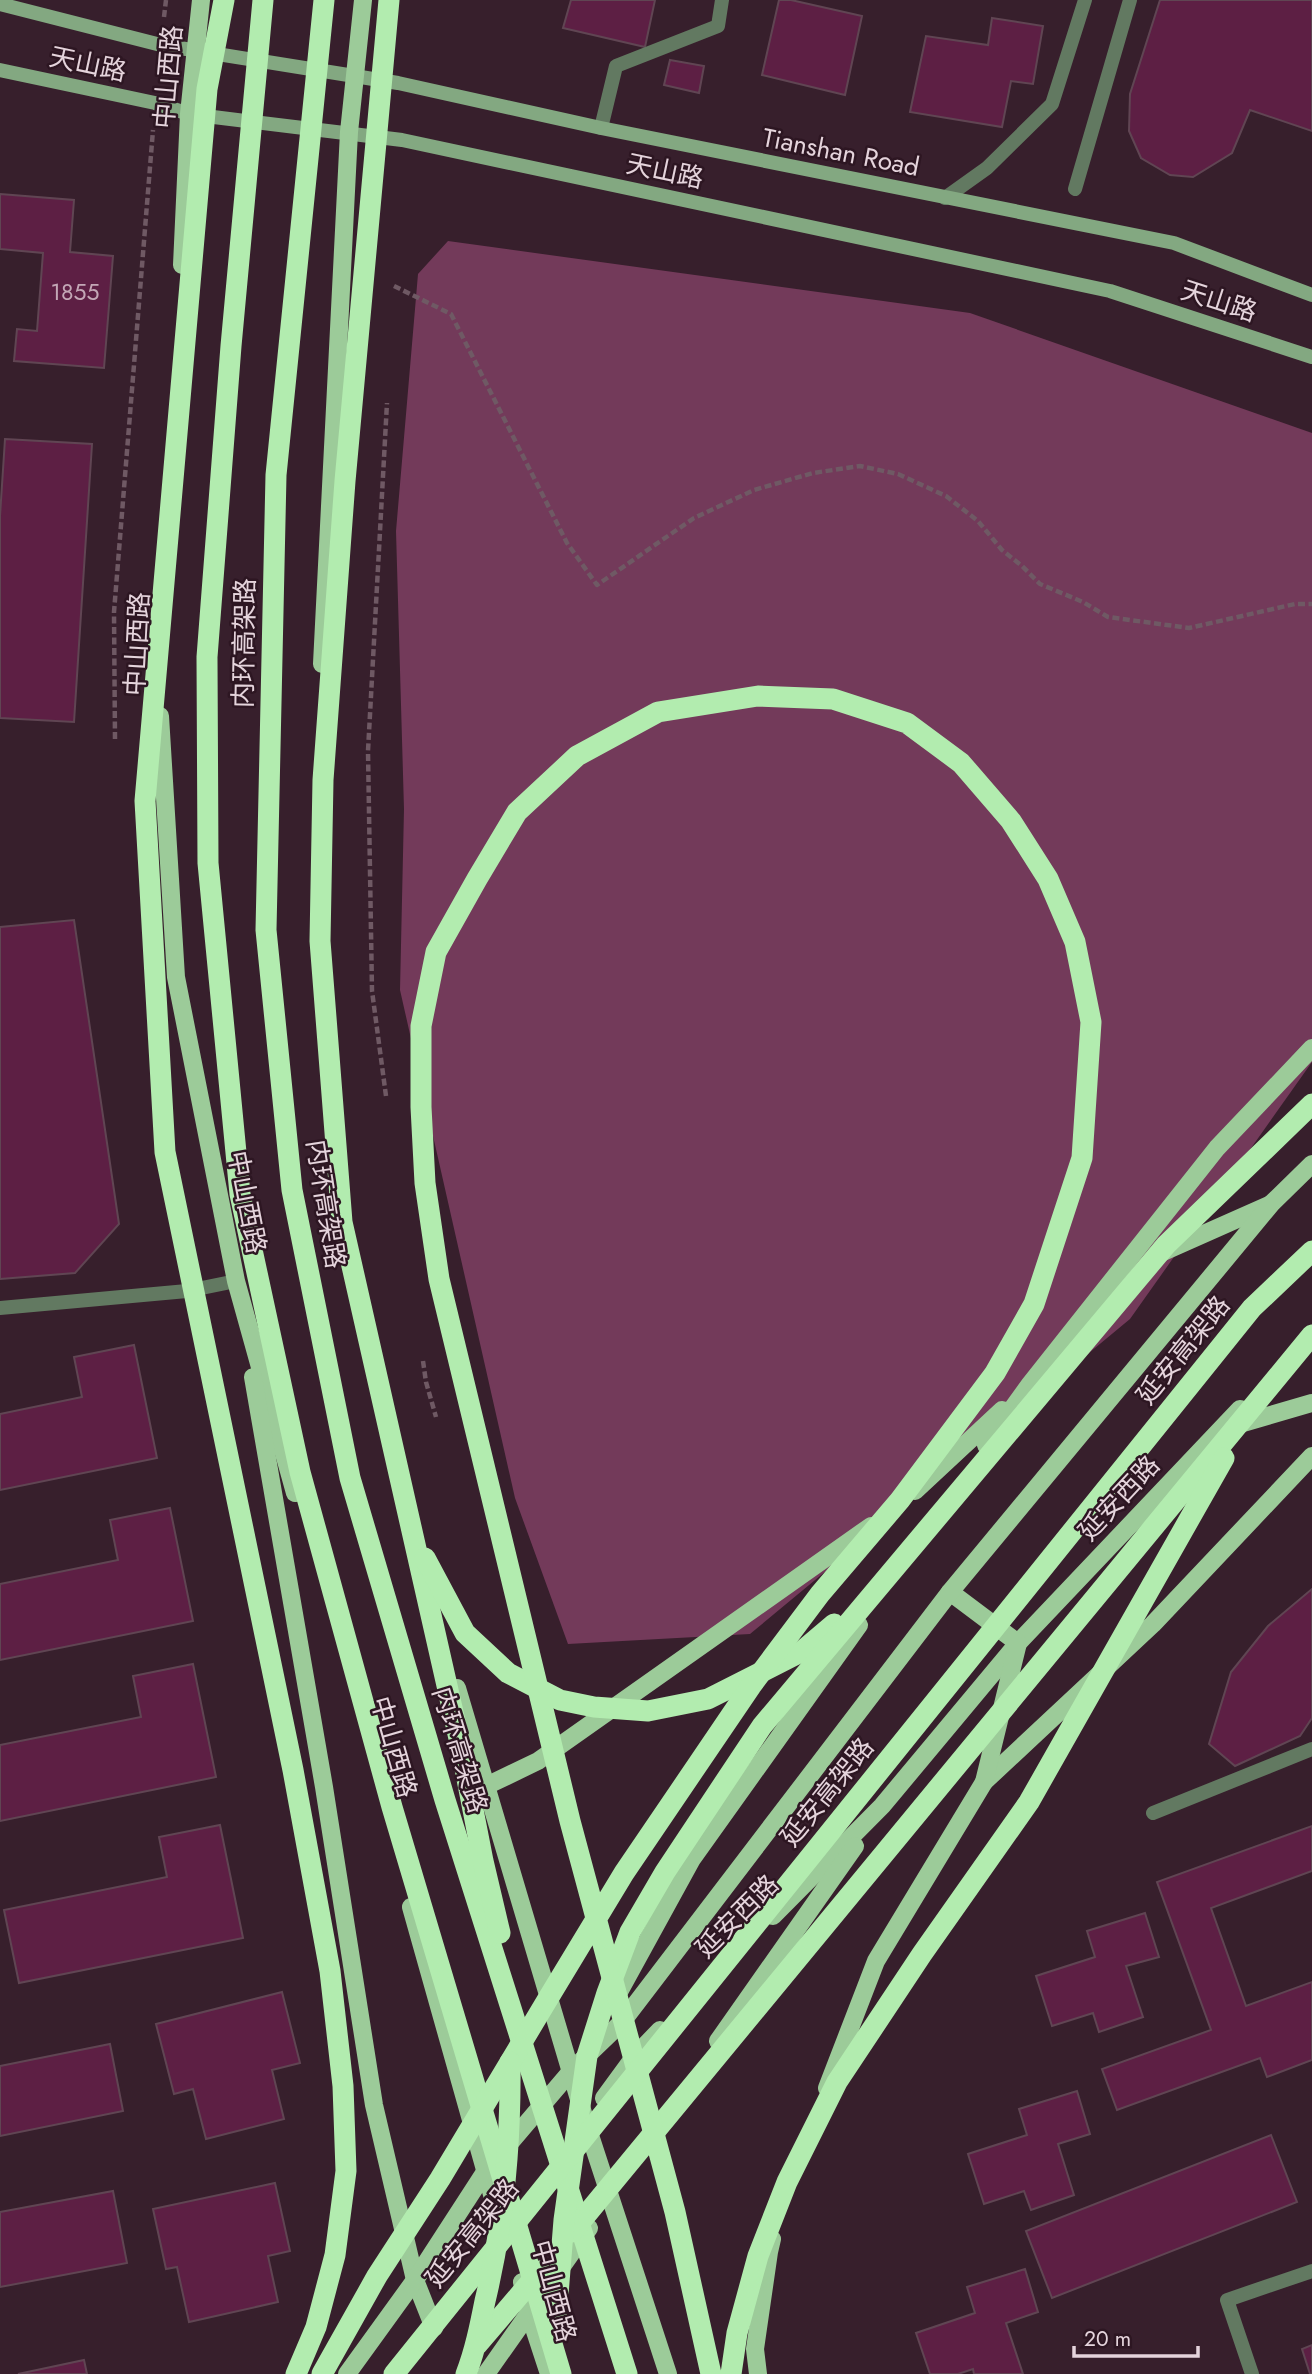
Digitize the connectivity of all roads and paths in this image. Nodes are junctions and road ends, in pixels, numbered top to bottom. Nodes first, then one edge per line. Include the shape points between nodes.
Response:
1 (201, 0) edge
2 (224, 0) edge
3 (263, 0) edge
4 (324, 0) edge
5 (363, 0) edge
6 (389, 0) edge
7 (722, 0) edge
8 (1085, 0) edge
9 (1130, 0) edge
10 (0, 4) edge
11 (196, 49) junction
12 (0, 69) edge
13 (355, 78) junction
14 (189, 114) junction
15 (601, 128) junction
16 (349, 132) junction
17 (1075, 189) dead end
18 (945, 198) junction
19 (395, 273) dead end
20 (394, 286) junction
21 (1312, 295) edge
22 (393, 300) dead end
23 (1312, 357) edge
24 (388, 395) dead end
25 (1312, 604) edge
26 (1312, 1048) edge
27 (387, 1099) dead end
28 (1312, 1104) edge
29 (1312, 1164) edge
30 (1272, 1203) junction
31 (1312, 1251) edge
32 (1118, 1272) junction
33 (236, 1281) junction
34 (0, 1308) edge
35 (1312, 1334) edge
36 (422, 1355) dead end
37 (1030, 1384) junction
38 (1312, 1403) edge
39 (1252, 1408) junction
40 (438, 1421) dead end
41 (1219, 1430) junction
42 (1312, 1456) edge
43 (412, 1534) junction
44 (881, 1584) junction
45 (950, 1592) junction
46 (1018, 1643) junction
47 (1312, 1749) edge
48 (984, 1782) junction
49 (486, 1786) junction
50 (882, 1806) junction
51 (1153, 1813) dead end
52 (572, 2070) junction
53 (586, 2123) junction
54 (485, 2172) junction
55 (611, 2196) junction
56 (511, 2231) junction
57 (1312, 2271) edge
58 (415, 2280) junction
59 (529, 2313) junction
60 (434, 2328) junction
61 (377, 2332) junction
62 (296, 2374) edge
63 (312, 2374) edge
64 (322, 2374) edge
65 (347, 2374) edge
66 (396, 2374) edge
67 (454, 2374) edge
68 (466, 2374) edge
69 (486, 2374) edge
70 (549, 2374) edge
71 (555, 2374) edge
72 (561, 2374) edge
73 (627, 2374) edge
74 (668, 2374) edge
75 (710, 2374) edge
76 (731, 2374) edge
77 (758, 2374) edge
78 (1252, 2374) edge

1 - 11 main road, 中山西路
2 - 62 highway via 207,89 145,801 165,1152 293,1770 330,1971 342,2086 346,2171 335,2255 316,2327
3 - 72 highway, 内环高架路 via 207,657 208,863 240,1194 300,1472 392,1807
4 - 73 highway, 内环高架路 via 276,475 266,930 292,1190 351,1478 449,1813
5 - 13 main road
6 - 43 highway via 323,780 320,941 342,1222
7 - 15 street via 718,26 616,66
8 - 18 street via 1052,104 987,168
9 - 17 street
10 - 11 main road, 天山路 via 161,45
11 - 13 main road, 天山路
11 - 14 main road, 中山西路
12 - 14 main road, 天山路
13 - 15 main road, Tianshan Road via 398,83
13 - 16 main road
14 - 16 main road, 天山路
14 - 33 main road, 中山西路 via 160,722 176,977
15 - 18 main road, Tianshan Road
16 - 23 main road, 天山路 via 1111,291
16 - 49 main road via 317,763 321,995 347,1223 430,1599
18 - 21 main road, Tianshan Road via 1174,243
19 - 20 path
20 - 22 path
20 - 25 path via 450,314 567,543 597,584 694,518 742,496 813,473 860,466 898,474 946,496 978,521 1040,584 1108,617 1189,628
24 - 27 path via 368,751 372,991
26 - 32 main road, 延安西路 via 1217,1148
28 - 44 highway via 1166,1245
29 - 30 main road, 延安西路
30 - 32 main road, 延安西路
30 - 45 main road, 延安西路
31 - 66 highway, 延安高架路 via 1252,1308
32 - 37 main road, 延安西路
33 - 34 street via 187,1291
33 - 54 main road, 中山西路
33 - 58 main road via 374,2105
35 - 39 highway
35 - 41 main road, 延安西路
36 - 40 path
37 - 49 main road via 897,1508 538,1761
37 - 52 main road, 延安西路 via 692,1859
38 - 41 main road
39 - 67 highway
39 - 76 highway via 1029,1802 837,2082 787,2182 758,2256
41 - 46 main road, 延安西路
42 - 48 main road via 1153,1624
43 - 44 highway via 465,1633 508,1673 560,1700 594,1707 648,1711 708,1699 801,1652
43 - 68 highway via 504,1949 511,2118 505,2198 490,2283
44 - 71 highway via 762,1726 630,1933 587,2056 564,2220 555,2313
45 - 46 main road
45 - 52 main road, 延安西路 via 621,2022
46 - 48 main road
46 - 50 main road, 延安西路
47 - 51 street
48 - 77 main road via 876,1961 794,2172 769,2252 755,2348
49 - 52 main road
50 - 53 main road, 延安西路 via 634,2057
50 - 55 main road
52 - 53 main road
52 - 54 main road, 延安西路
53 - 55 main road
53 - 56 main road, 延安西路
54 - 56 main road, 中山西路
54 - 58 main road, 延安西路
55 - 59 main road
55 - 74 main road
56 - 59 main road, 中山西路
56 - 60 main road, 延安西路
57 - 78 street via 1227,2300
58 - 60 main road
58 - 61 main road, 延安西路
59 - 69 main road
59 - 70 main road, 中山西路
60 - 66 main road, 延安西路
61 - 63 main road, 延安西路
61 - 65 main road, 延安西路
64 - 75 highway via 377,2276 440,2179 559,1980 595,1921 602,1909 609,1897 624,1873 751,1686 995,1373 1034,1304 1082,1158 1091,1022 1076,943 1048,879 1011,821 961,763 907,723 833,699 758,696 658,712 576,756 517,812 477,879 436,952 421,1026 425,1183 439,1279 570,1821 594,1910 597,1923 675,2211

